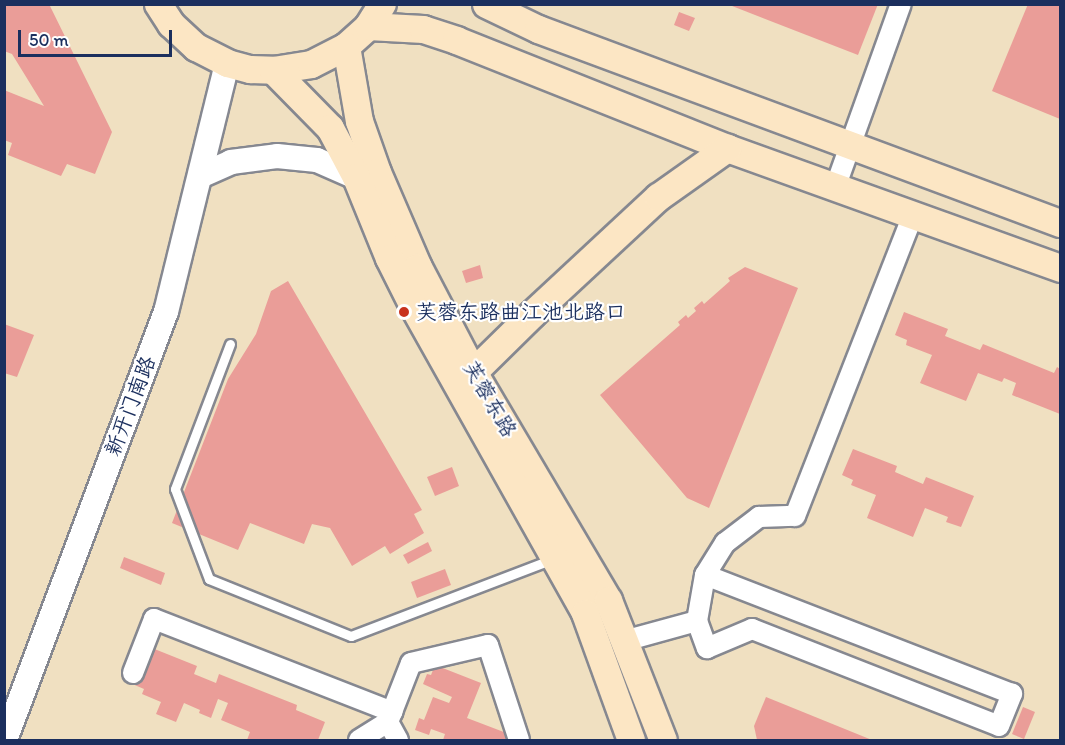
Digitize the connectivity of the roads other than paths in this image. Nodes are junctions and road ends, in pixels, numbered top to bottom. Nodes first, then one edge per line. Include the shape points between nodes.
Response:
1 (159, 4) edge
2 (486, 4) edge
3 (901, 4) edge
4 (375, 15) edge
5 (346, 46) junction
6 (227, 63) junction
7 (273, 70) junction
8 (852, 145) junction
9 (727, 148) junction
10 (200, 176) junction
11 (356, 177) junction
12 (835, 188) junction
13 (912, 217) junction
14 (1060, 223) edge
15 (1060, 268) edge
16 (230, 344) dead end
17 (473, 372) junction
18 (555, 559) junction
19 (705, 575) junction
20 (697, 621) junction
21 (624, 641) junction
22 (133, 673) dead end
23 (390, 717) junction
24 (5, 741) edge
25 (359, 741) edge
26 (398, 741) edge
27 (519, 741) edge
28 (631, 741) edge
29 (663, 741) edge

1 - 6 main road via 171,24 196,47
2 - 8 main road via 538,29
3 - 8 street
4 - 5 main road
4 - 9 main road via 456,40
5 - 7 main road via 311,64
5 - 17 main road, 芙蓉东路 via 359,121 377,172 418,267
6 - 7 main road
6 - 10 street, 新开门南路
7 - 11 main road, 芙蓉东路 via 330,128
8 - 12 street
8 - 14 main road
9 - 12 main road
9 - 17 main road via 658,198
10 - 11 street via 231,162 277,156 317,160
10 - 24 street, 新开门南路 via 166,312
11 - 18 main road, 芙蓉东路 via 413,306
12 - 13 main road
13 - 15 main road
13 - 19 street via 795,516 759,517 725,543
16 - 18 lane via 175,489 209,579 351,636
17 - 21 main road, 芙蓉东路 via 608,600
18 - 28 main road, 芙蓉东路 via 585,614
19 - 20 street
19 - 20 street via 1012,694 999,726 752,629 707,648
20 - 21 street
21 - 29 main road, 芙蓉东路
22 - 23 street via 154,620
23 - 25 street
23 - 26 street
23 - 27 street via 411,663 488,645

